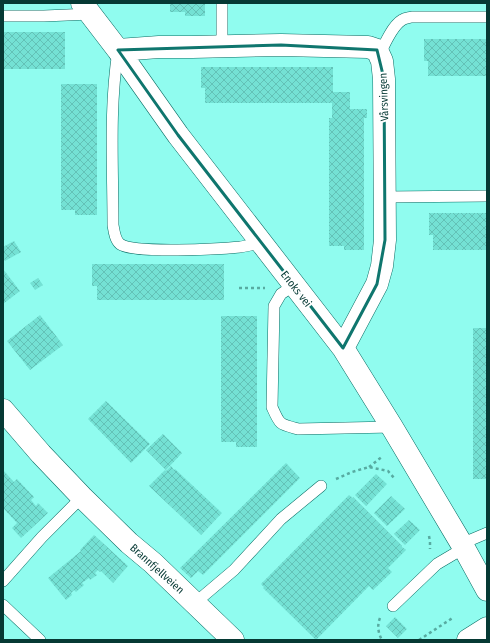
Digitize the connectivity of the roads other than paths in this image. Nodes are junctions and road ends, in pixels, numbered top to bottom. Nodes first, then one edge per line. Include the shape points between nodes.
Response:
1 (222, 3) edge
2 (86, 8) edge
3 (3, 16) edge
4 (487, 17) edge
5 (222, 47) junction
6 (118, 50) junction
7 (379, 56) junction
8 (487, 196) edge
9 (385, 197) junction
10 (261, 243) junction
11 (287, 289) junction
12 (343, 348) junction
13 (3, 410) edge
14 (392, 427) junction
15 (321, 486) road end
16 (82, 498) junction
17 (487, 533) edge
18 (463, 546) junction
19 (3, 581) edge
20 (487, 590) edge
21 (196, 604) junction
22 (3, 605) edge
23 (393, 606) dead end
24 (487, 628) edge
25 (40, 640) edge
26 (233, 640) edge
27 (468, 640) edge

1 - 5 lane
2 - 3 lane via 44,16
2 - 6 street, Enoks vei
4 - 7 lane via 404,18 389,36
5 - 6 street
5 - 7 street via 368,47 377,50
6 - 10 street, Enoks vei via 178,135
6 - 10 lane via 112,106 113,225 115,237 120,244 140,250 175,250 227,248
7 - 9 street, Vårsvingen via 384,79
8 - 9 lane
9 - 12 street, Vårsvingen via 385,240 377,284
10 - 11 street, Enoks vei
11 - 12 street, Enoks vei
11 - 14 lane via 274,306 272,407 278,422 298,428
12 - 14 street, Enoks vei
13 - 16 street, Brannfjellveien
14 - 18 street, Enoks vei
15 - 21 lane via 281,519 234,570
16 - 19 lane via 42,537
16 - 21 street, Brannfjellveien
17 - 18 lane
18 - 20 street, Enoks vei
18 - 23 lane via 437,564
21 - 26 street, Brannfjellveien
22 - 25 lane
24 - 27 street

